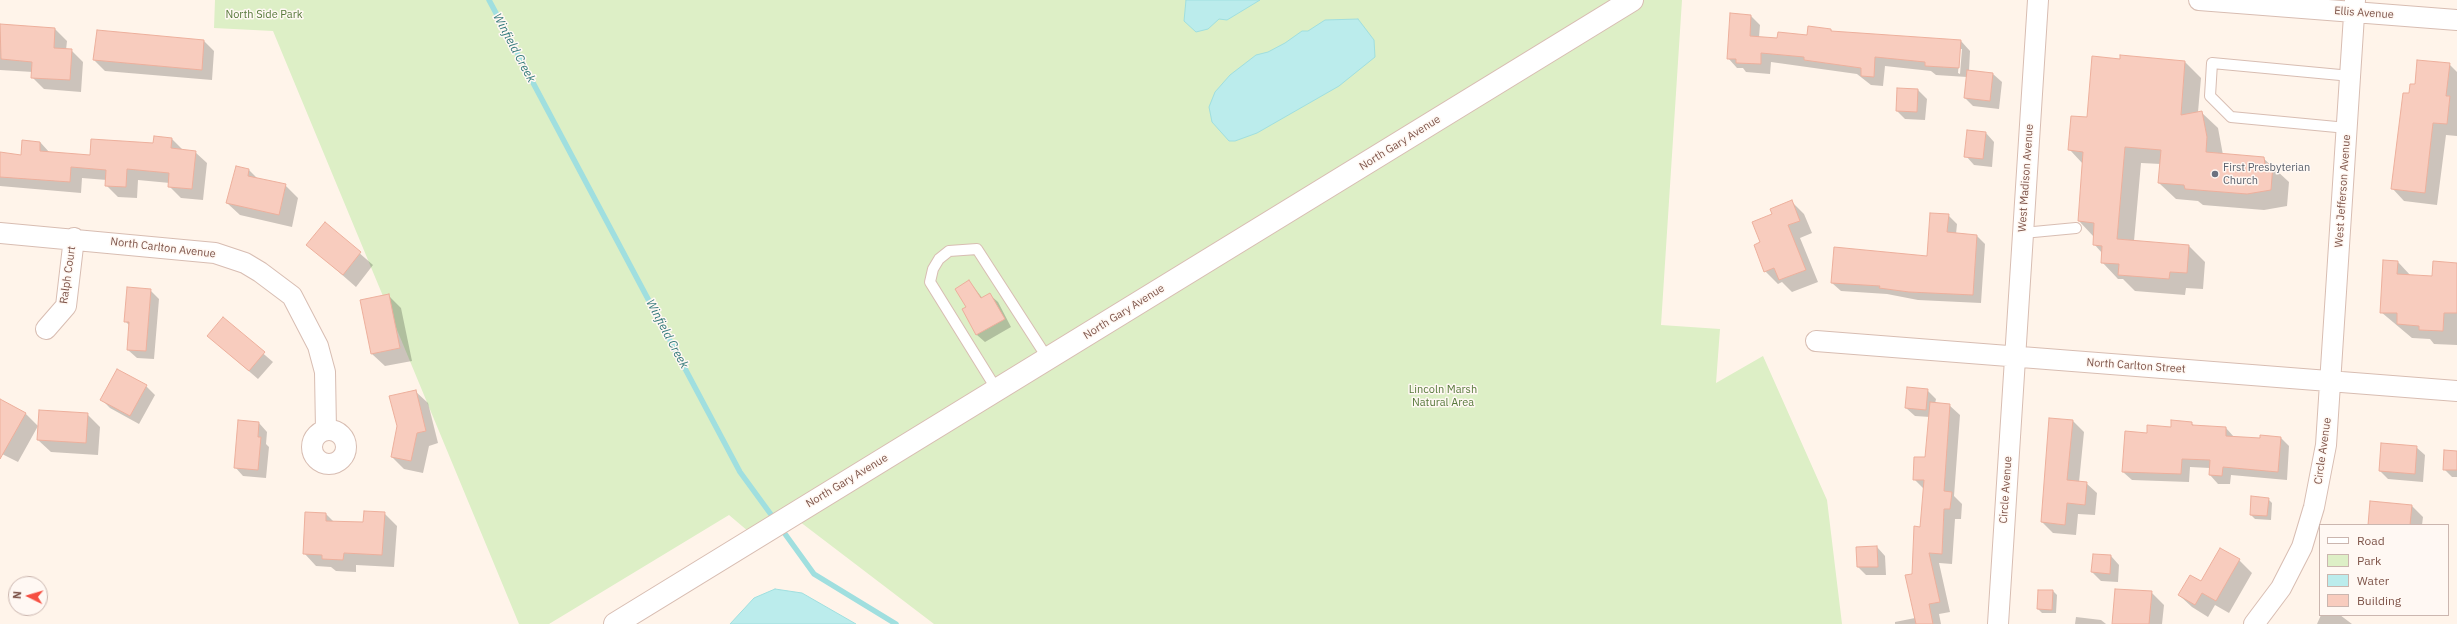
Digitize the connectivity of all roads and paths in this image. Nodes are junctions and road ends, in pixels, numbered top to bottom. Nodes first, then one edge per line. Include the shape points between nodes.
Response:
1 (1632, 0) edge
2 (2038, 0) edge
3 (2199, 0) edge
4 (2355, 6) edge
5 (2457, 20) edge
6 (2351, 76) junction
7 (2347, 128) junction
8 (2076, 228) dead end
9 (0, 233) edge
10 (2022, 234) junction
11 (74, 238) junction
12 (46, 329) dead end
13 (1816, 341) dead end
14 (2015, 357) junction
15 (1048, 359) junction
16 (2331, 381) junction
17 (997, 390) junction
18 (2457, 391) edge
19 (326, 430) dead end
20 (616, 624) edge
21 (1998, 624) edge
22 (2254, 624) edge

1 - 15 street, North Gary Avenue
2 - 10 street, West Madison Avenue
3 - 4 street, Ellis Avenue
4 - 5 street, Ellis Avenue
4 - 6 street, West Jefferson Avenue
6 - 7 street, West Jefferson Avenue
6 - 7 lane via 2212,63 2210,96 2231,117
7 - 16 street, West Jefferson Avenue
8 - 10 lane
9 - 11 street, North Carlton Avenue
10 - 14 street, West Madison Avenue
11 - 12 street, Ralph Court via 66,306
11 - 19 street, North Carlton Avenue via 215,252 245,263 266,276 292,296 318,346 325,372
13 - 14 street, North Carlton Street
14 - 16 street, North Carlton Street
14 - 21 street, Circle Avenue
15 - 17 street, North Gary Avenue
15 - 17 lane via 977,249 949,251 939,259 930,282
16 - 18 street, North Carlton Street
16 - 22 street, Circle Avenue via 2321,473 2302,547 2281,588
17 - 20 street, North Gary Avenue

